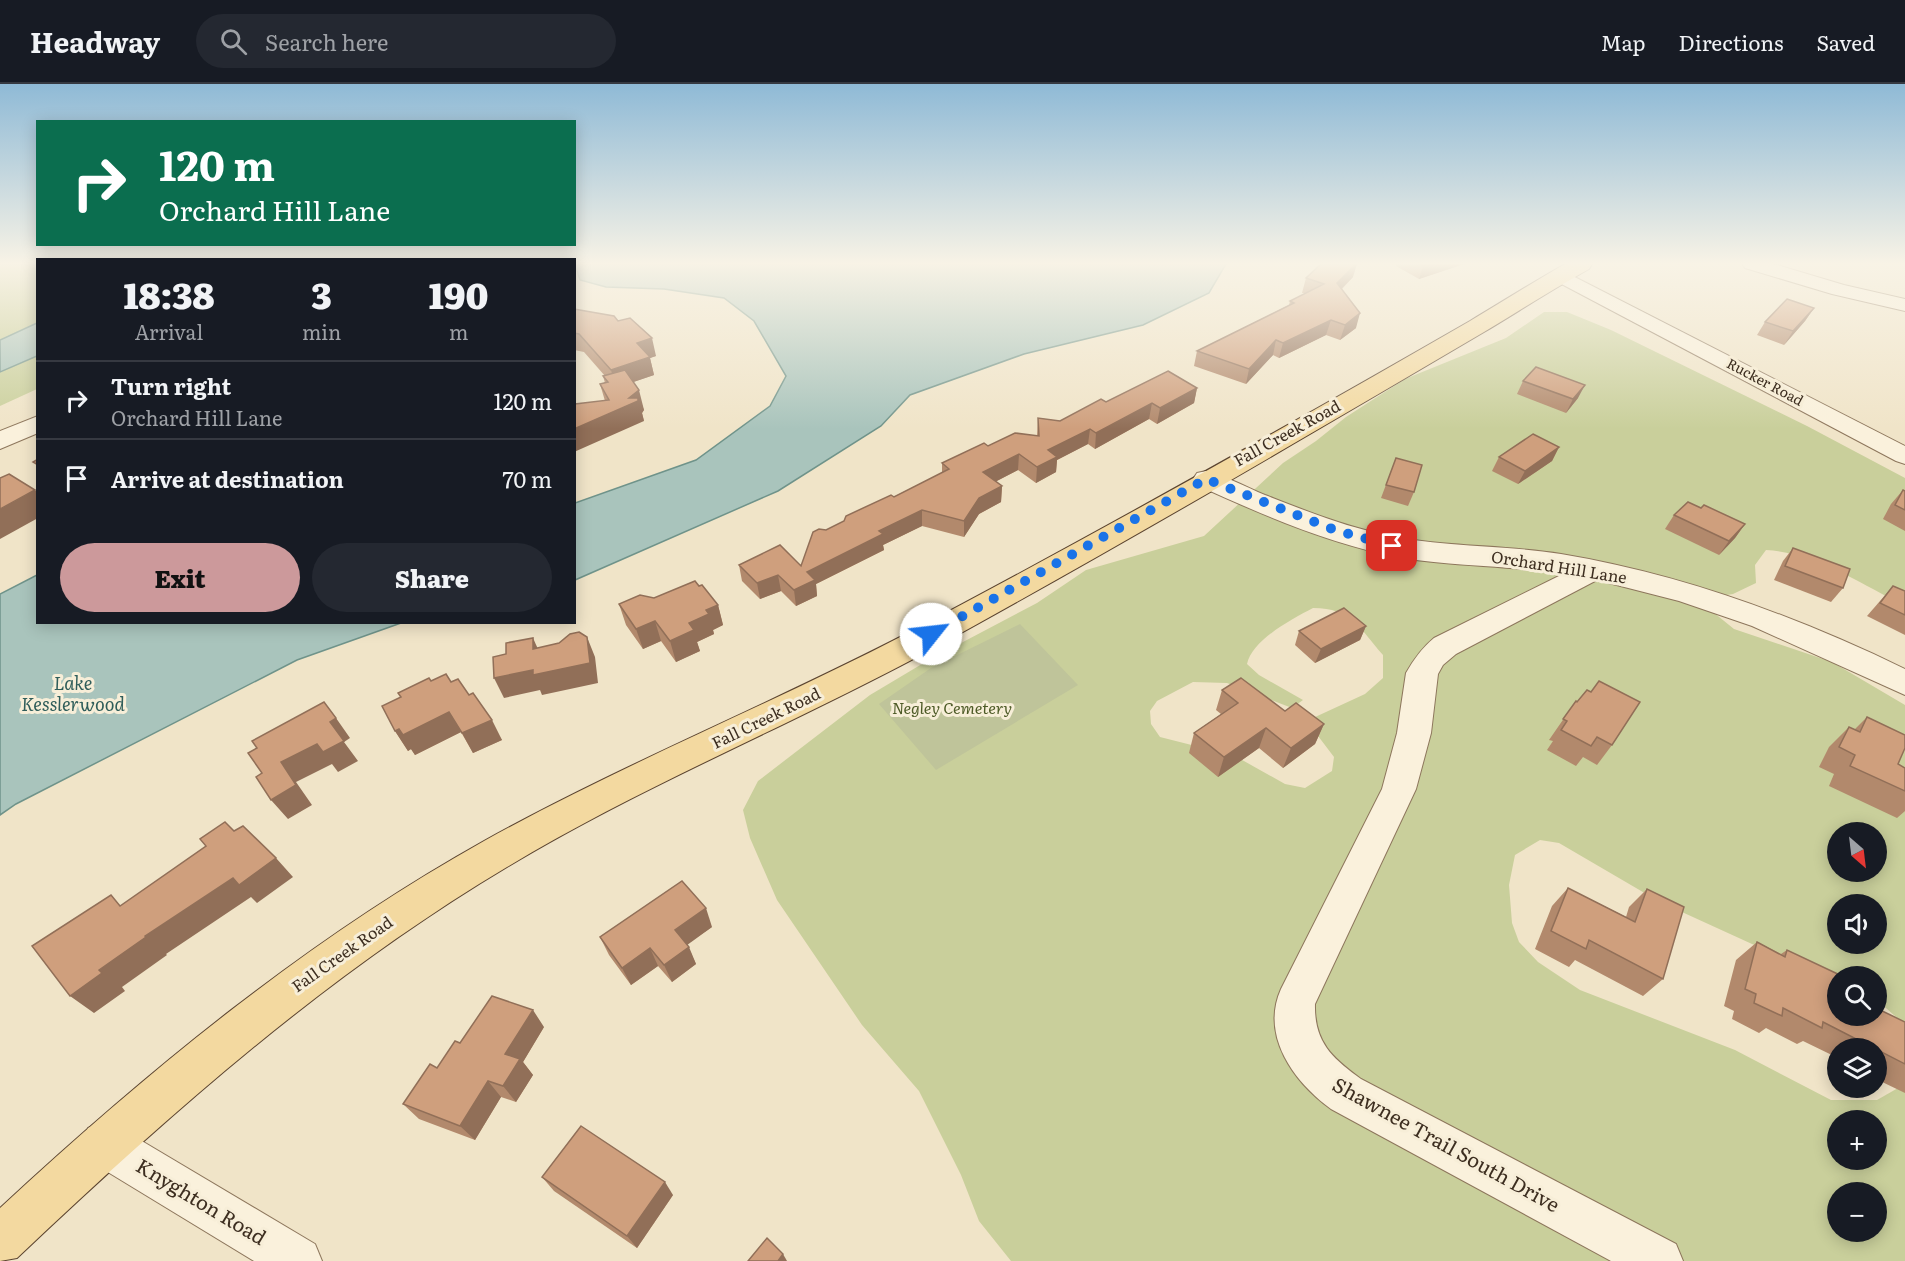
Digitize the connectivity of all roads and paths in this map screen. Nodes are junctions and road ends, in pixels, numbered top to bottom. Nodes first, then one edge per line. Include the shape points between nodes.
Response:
1 (1488, 319) edge
2 (1659, 319) edge
3 (36, 424) edge
4 (0, 441) edge
5 (1905, 456) edge
6 (1206, 479) junction
7 (1594, 570) junction
8 (1905, 683) edge
9 (104, 1144) junction
10 (0, 1241) edge
11 (298, 1261) edge
12 (1659, 1261) edge

1 - 6 main road, Fall Creek Road
2 - 5 street, Rucker Road
3 - 4 street
6 - 7 street, Orchard Hill Lane via 1316,524 1383,544
6 - 9 main road, Fall Creek Road via 916,642 566,816 461,874 373,931 258,1015
7 - 8 street, Orchard Hill Lane via 1742,611 1821,642
7 - 12 street, Shawnee Trail South Drive via 1445,646 1425,665 1414,733 1399,789 1295,1003 1295,1028 1308,1060 1346,1094
9 - 10 main road, Fall Creek Road
9 - 11 street, Knyghton Road

